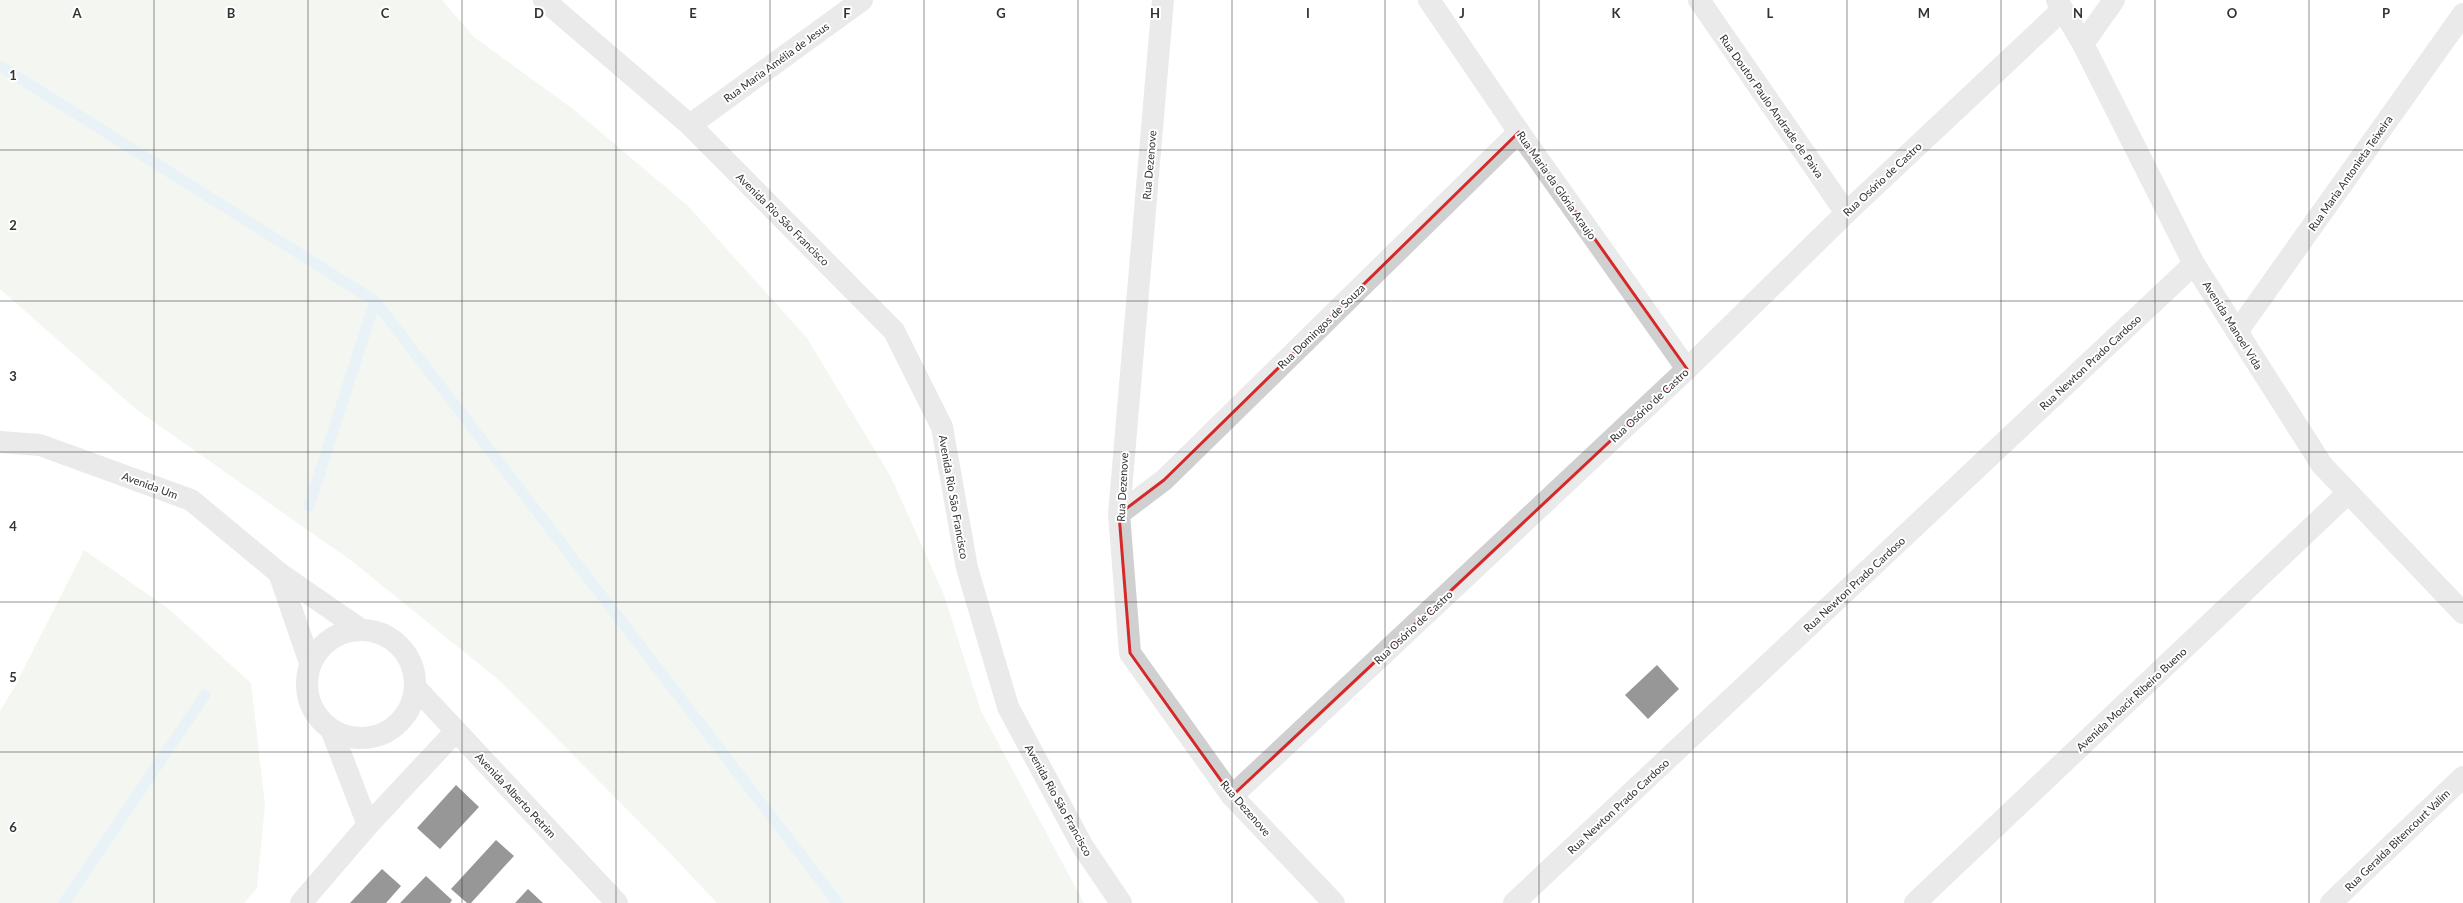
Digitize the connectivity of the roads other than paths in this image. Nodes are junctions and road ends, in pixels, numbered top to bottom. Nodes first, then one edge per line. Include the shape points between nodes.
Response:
1 (544, 0) edge
2 (862, 0) edge
3 (1163, 0) edge
4 (1430, 0) edge
5 (1699, 0) edge
6 (2114, 0) edge
7 (2060, 5) edge
8 (2463, 14) edge
9 (2083, 44) junction
10 (690, 125) junction
11 (1519, 132) junction
12 (1846, 213) junction
13 (2194, 264) junction
14 (2237, 332) junction
15 (1687, 369) junction
16 (0, 442) edge
17 (2347, 494) junction
18 (1119, 514) junction
19 (279, 573) junction
20 (2463, 613) edge
21 (360, 629) junction
22 (310, 663) junction
23 (415, 687) junction
24 (332, 729) junction
25 (456, 731) junction
26 (2463, 777) edge
27 (1232, 796) junction
28 (368, 825) junction
29 (301, 903) edge
30 (617, 903) edge
31 (1121, 903) edge
32 (1334, 903) edge
33 (1514, 903) edge
34 (1914, 903) edge
35 (2331, 903) edge

1 - 10 street, Avenida Rio São Francisco
2 - 10 street, Rua Maria Amélia de Jesus
3 - 18 street, Rua Dezenove
4 - 11 street, Rua Maria da Glória Araujo
5 - 12 street, Rua Doutor Paulo Andrade de Paiva
6 - 9 street
7 - 9 street, Avenida Manoel Vida
7 - 12 street, Rua Osório de Castro
8 - 14 street, Rua Maria Antonieta Teixeira
9 - 13 street, Avenida Manoel Vida
10 - 31 street, Avenida Rio São Francisco via 894,332 942,427 967,568 1008,707 1083,847
11 - 15 street, Rua Maria da Glória Araujo
11 - 18 street, Rua Domingos de Souza via 1164,480
12 - 15 street, Rua Osório de Castro
13 - 14 street, Avenida Manoel Vida
13 - 33 street, Rua Newton Prado Cardoso
14 - 17 street, Avenida Manoel Vida via 2322,466
15 - 27 street, Rua Osório de Castro
16 - 19 street, Avenida Um via 40,445 191,500
17 - 20 street, Avenida Manoel Vida
17 - 34 street, Avenida Moacir Ribeiro Bueno
18 - 27 street, Rua Dezenove via 1130,653
19 - 21 street, Avenida Um
19 - 22 street
21 - 22 street via 344,632 330,639
21 - 23 street via 378,632 393,640 406,653 413,669
22 - 24 street via 307,681 309,700 318,717
23 - 24 street via 411,705 401,721 385,732 368,738 349,737
23 - 25 street, Avenida Alberto Petrim
24 - 28 street
25 - 28 street
25 - 30 street, Avenida Alberto Petrim
26 - 35 street, Rua Geralda Bitencourt Valim
27 - 32 street, Rua Dezenove
28 - 29 street

